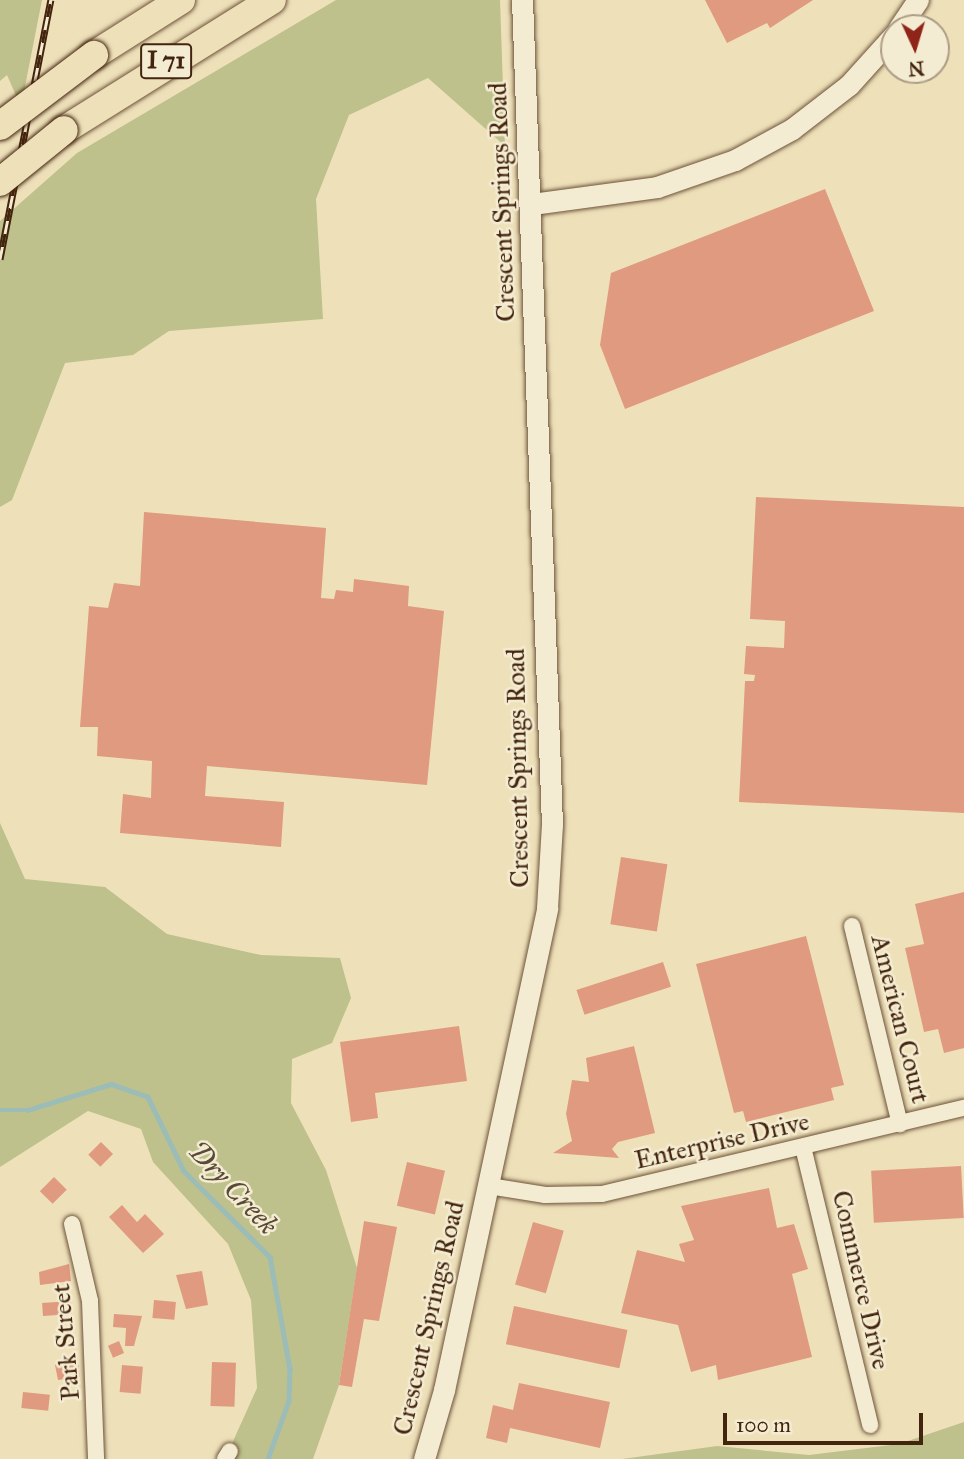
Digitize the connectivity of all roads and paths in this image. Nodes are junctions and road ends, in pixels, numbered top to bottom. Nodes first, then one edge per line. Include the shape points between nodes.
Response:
1 (181, 0) edge
2 (272, 0) edge
3 (522, 0) edge
4 (880, 51) edge
5 (0, 126) edge
6 (0, 182) edge
7 (532, 204) junction
8 (852, 926) dead end
9 (964, 1108) edge
10 (900, 1124) junction
11 (803, 1147) junction
12 (489, 1186) junction
13 (72, 1224) dead end
14 (870, 1424) dead end
15 (96, 1459) edge
16 (424, 1459) edge

1 - 5 highway, I 71, bridge via 94,55
2 - 6 highway, I 71, bridge via 64,130
3 - 7 main road, Crescent Springs Road
4 - 7 main road via 849,85 792,129 735,160 657,187
7 - 12 main road, Crescent Springs Road via 552,825 540,955
8 - 10 street, American Court
9 - 10 street, Enterprise Drive
10 - 11 street, Enterprise Drive
11 - 12 street, Enterprise Drive via 602,1194 545,1195
11 - 14 street, Commerce Drive
12 - 16 main road, Crescent Springs Road
13 - 15 street, Park Street via 91,1309

